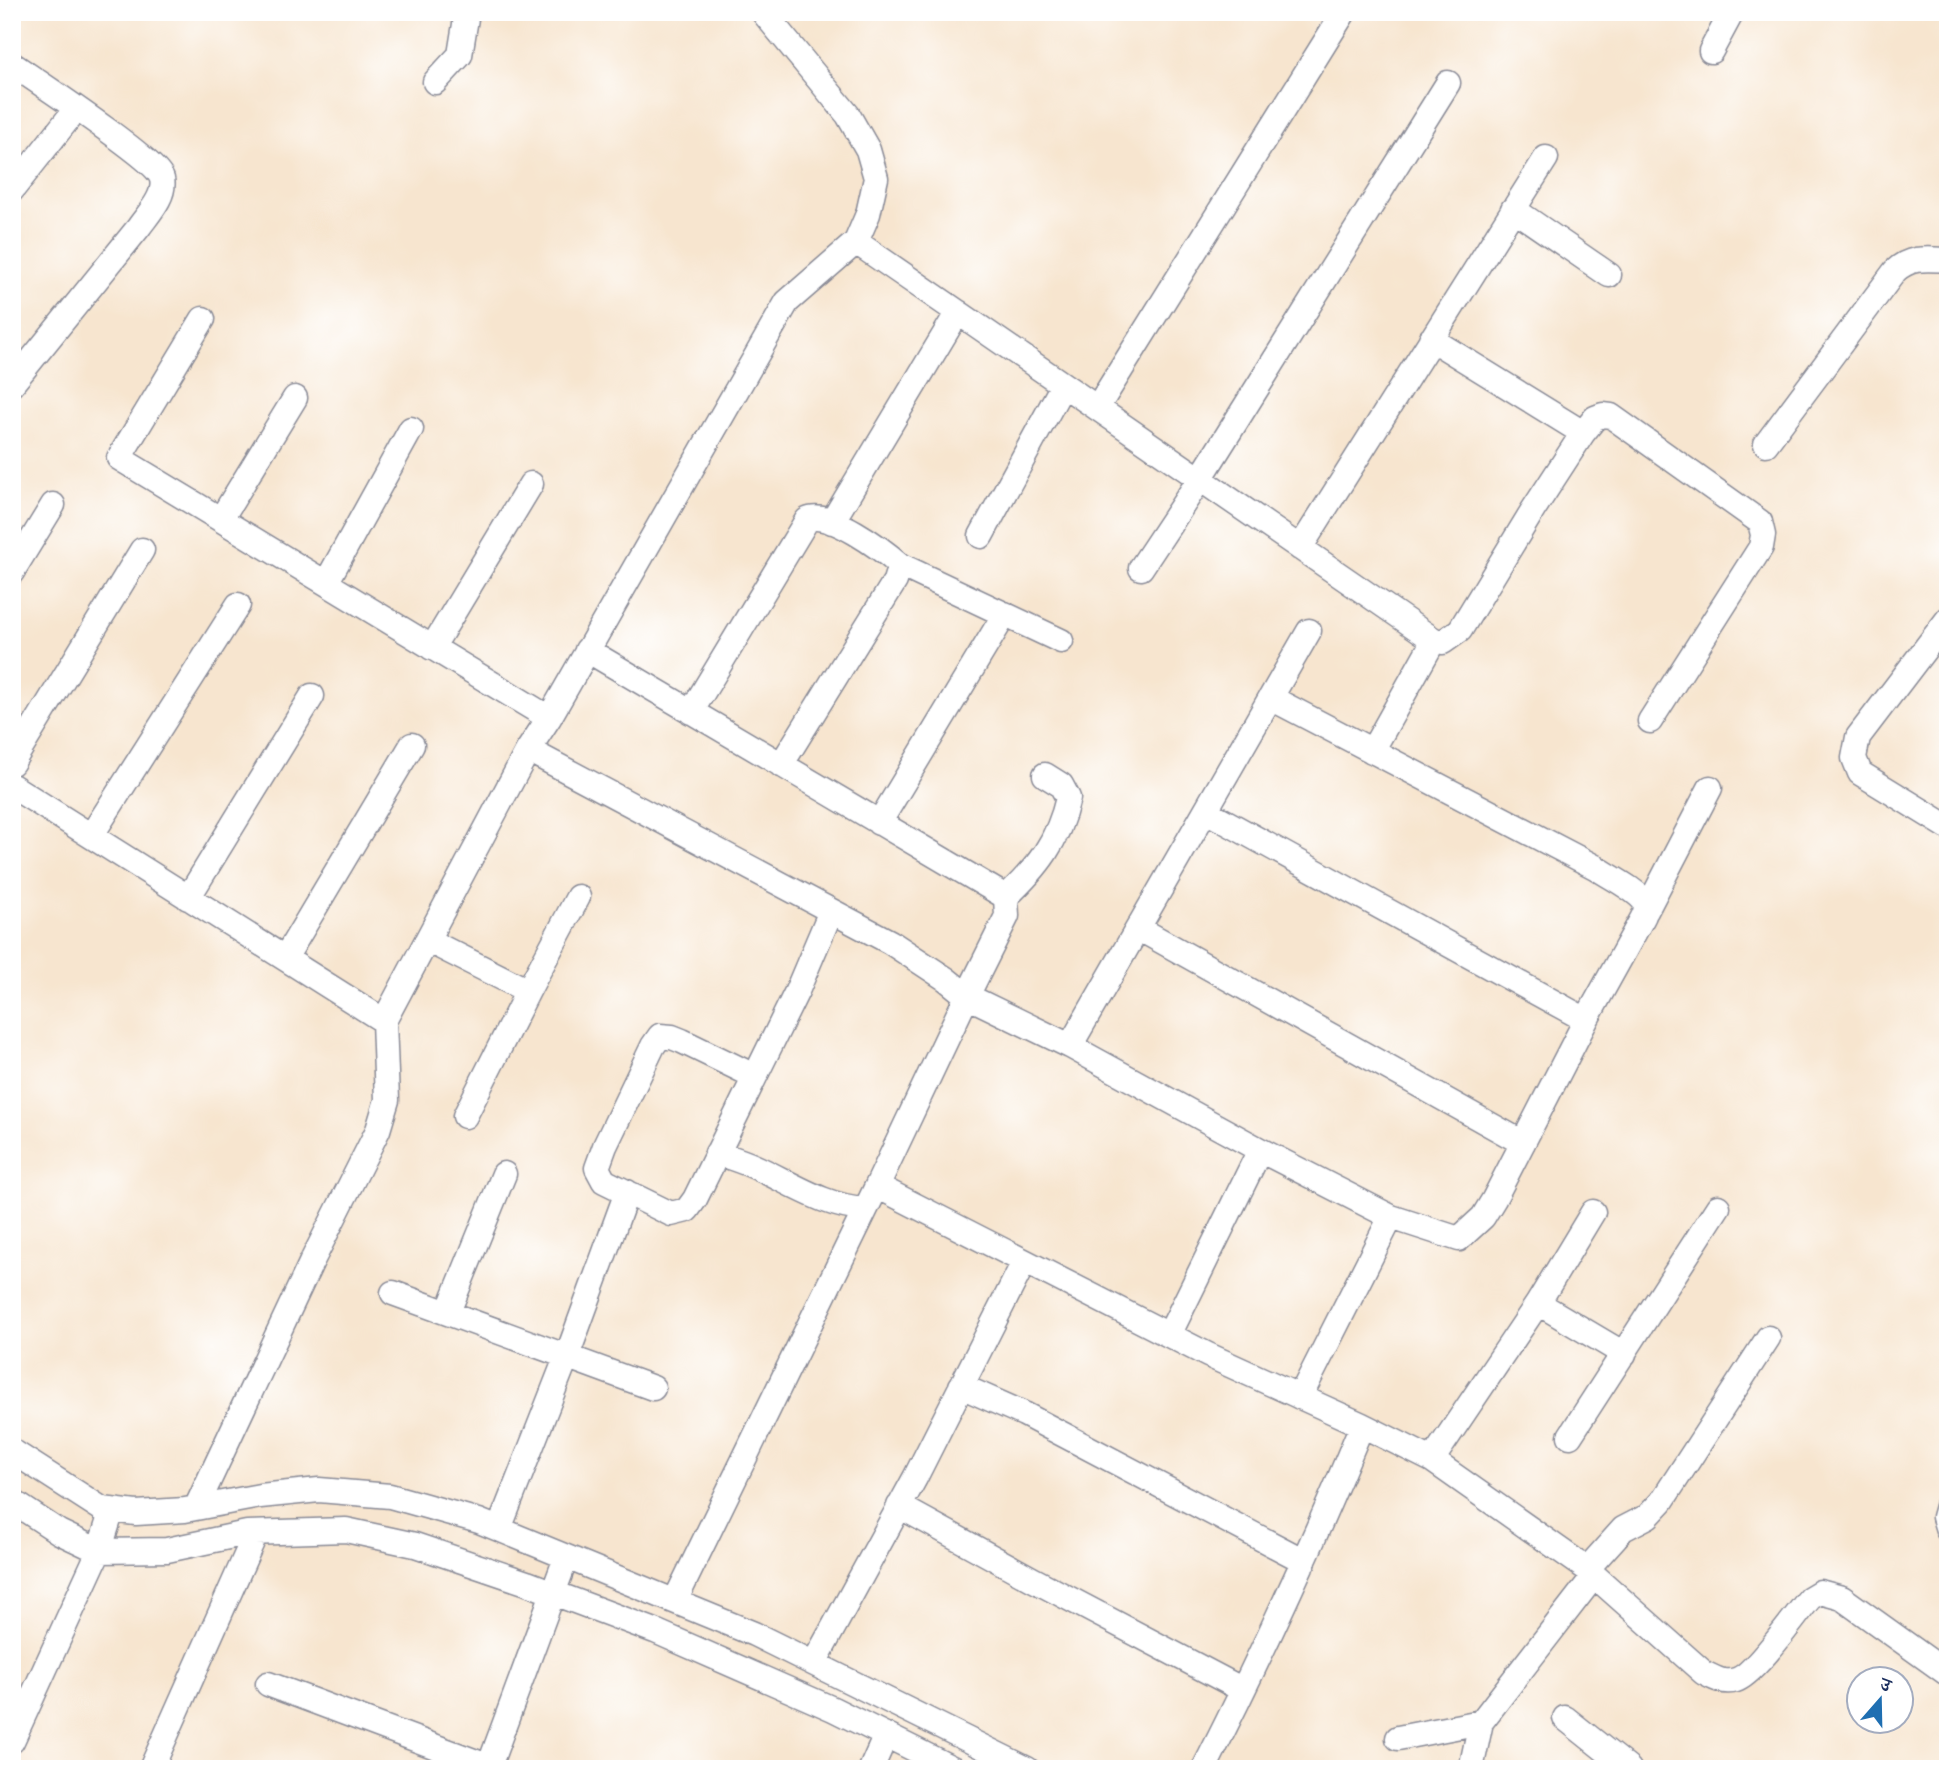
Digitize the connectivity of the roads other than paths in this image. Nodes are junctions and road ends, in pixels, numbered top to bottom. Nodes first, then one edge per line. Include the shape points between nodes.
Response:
1 (467, 12) edge
2 (762, 12) edge
3 (1344, 12) edge
4 (1732, 12) edge
5 (1711, 51) dead end
6 (12, 64) edge
7 (435, 82) dead end
8 (1448, 83) dead end
9 (76, 109) junction
10 (1546, 158) dead end
11 (12, 190) edge
12 (1513, 209) junction
13 (856, 242) junction
14 (1948, 260) edge
15 (1609, 275) dead end
16 (958, 312) junction
17 (203, 319) dead end
18 (1431, 339) junction
19 (12, 384) edge
20 (1063, 385) junction
21 (295, 398) dead end
22 (1097, 408) junction
23 (411, 429) dead end
24 (1583, 433) junction
25 (1766, 444) dead end
26 (1200, 479) junction
27 (531, 484) dead end
28 (53, 505) dead end
29 (221, 519) junction
30 (832, 522) junction
31 (981, 536) dead end
32 (1300, 548) junction
33 (142, 550) dead end
34 (900, 565) junction
35 (1141, 568) dead end
36 (12, 572) edge
37 (326, 583) junction
38 (238, 605) dead end
39 (1005, 614) junction
40 (1948, 619) edge
41 (1309, 631) dead end
42 (1061, 640) dead end
43 (1434, 640) junction
44 (432, 648) junction
45 (587, 650) junction
46 (312, 696) dead end
47 (1270, 698) junction
48 (691, 712) junction
49 (549, 718) junction
50 (1650, 721) dead end
51 (412, 745) dead end
52 (528, 750) junction
53 (1372, 751) junction
54 (12, 763) edge
55 (781, 765) junction
56 (1045, 775) dead end
57 (12, 786) edge
58 (1710, 788) dead end
59 (1206, 811) junction
60 (879, 823) junction
61 (1948, 827) edge
62 (91, 836) junction
63 (578, 897) dead end
64 (1006, 897) junction
65 (188, 898) junction
66 (831, 911) junction
67 (1646, 911) junction
68 (1138, 928) junction
69 (427, 940) junction
70 (285, 958) junction
71 (528, 991) junction
72 (967, 996) junction
73 (1586, 1020) junction
74 (384, 1021) junction
75 (1070, 1046) junction
76 (754, 1076) junction
77 (465, 1116) dead end
78 (1523, 1143) junction
79 (1260, 1150) junction
80 (717, 1153) junction
81 (504, 1174) dead end
82 (877, 1186) junction
83 (627, 1192) junction
84 (1718, 1207) dead end
85 (865, 1209) junction
86 (1593, 1212) dead end
87 (1391, 1217) junction
88 (1024, 1262) junction
89 (394, 1293) dead end
90 (1538, 1303) junction
91 (448, 1312) junction
92 (1169, 1335) junction
93 (1769, 1338) dead end
94 (1624, 1354) junction
95 (566, 1358) junction
96 (961, 1386) junction
97 (653, 1388) dead end
98 (1300, 1396) junction
99 (1362, 1425) junction
100 (1570, 1436) dead end
101 (12, 1451) edge
102 (1432, 1460) junction
103 (12, 1501) edge
104 (1948, 1503) edge
105 (899, 1506) junction
106 (197, 1508) junction
107 (112, 1510) junction
108 (499, 1529) junction
109 (1948, 1530) edge
110 (256, 1533) junction
111 (99, 1552) junction
112 (566, 1558) junction
113 (1304, 1561) junction
114 (1591, 1573) junction
115 (553, 1592) junction
116 (676, 1601) junction
117 (814, 1663) junction
118 (1948, 1674) edge
119 (268, 1685) dead end
120 (1243, 1690) junction
121 (1565, 1718) dead end
122 (1481, 1722) junction
123 (14, 1734) edge
124 (886, 1735) junction
125 (1398, 1738) dead end
126 (491, 1768) edge
127 (151, 1769) edge
128 (871, 1769) edge
129 (954, 1769) edge
130 (1027, 1769) edge
131 (1204, 1769) edge
132 (1471, 1769) edge
133 (1629, 1769) edge

1 - 7 street via 460,55
2 - 13 street via 848,114 869,149 876,178
3 - 22 street
4 - 5 street
6 - 9 street
8 - 26 street
9 - 11 street
9 - 19 street via 122,140 159,173 162,187 139,227
10 - 12 street
12 - 15 street
12 - 18 street
13 - 16 street
13 - 45 street via 787,302
14 - 25 street via 1917,258 1895,271
16 - 20 street
16 - 30 street
17 - 29 street via 119,458
18 - 24 street
18 - 32 street
20 - 22 street
20 - 31 street
21 - 29 street
22 - 26 street
23 - 37 street
24 - 43 street via 1460,630 1443,642
24 - 50 street via 1595,418 1611,416 1760,522 1761,547
26 - 32 street
26 - 35 street
27 - 44 street
28 - 36 street
29 - 37 street
30 - 34 street via 878,546
30 - 48 street via 807,520
32 - 43 street
33 - 54 street
34 - 39 street
34 - 55 street via 895,581
37 - 44 street
38 - 62 street
39 - 42 street
39 - 60 street
40 - 61 street via 1858,737 1854,758 1860,773
41 - 47 street
43 - 53 street
44 - 49 street
45 - 48 street
45 - 49 street
46 - 65 street
47 - 53 street
47 - 59 street
48 - 55 street
49 - 52 street
51 - 70 street
52 - 66 street
52 - 69 street
53 - 67 street via 1595,867 1639,896
55 - 60 street
56 - 64 street via 1061,785 1068,798 1065,813 1043,859
57 - 62 street
58 - 67 street
59 - 68 street
59 - 73 street
60 - 64 street
62 - 65 street
63 - 71 street
64 - 72 street via 1007,916
65 - 70 street
66 - 72 street via 890,942
66 - 76 street
67 - 73 street
68 - 75 street
68 - 78 street
69 - 71 street
69 - 74 street
70 - 74 street
71 - 77 street
72 - 75 street
72 - 82 street
73 - 78 street
74 - 106 street via 387,1100 378,1130
75 - 79 street
76 - 80 street
76 - 83 street via 672,1037 656,1039 597,1168 604,1181
78 - 87 street via 1483,1217 1459,1239
79 - 87 street
79 - 92 street
80 - 83 street via 687,1210 671,1214
80 - 85 street via 846,1208
81 - 91 street
82 - 85 street
82 - 88 street
83 - 95 street
84 - 94 street
85 - 116 street
86 - 90 street
87 - 98 street
88 - 92 street
88 - 96 street
89 - 91 street
90 - 94 street
90 - 102 street
91 - 95 street
92 - 98 street
93 - 114 street via 1662,1501 1648,1516 1623,1529
94 - 100 street
95 - 97 street
95 - 108 street
96 - 105 street
96 - 113 street via 1024,1414
98 - 99 street
99 - 102 street
99 - 113 street
101 - 107 street via 102,1509
102 - 114 street
103 - 111 street
104 - 109 street via 1944,1517
105 - 117 street
105 - 120 street
106 - 107 street via 136,1513
106 - 108 street via 319,1490 390,1496
107 - 111 street
108 - 112 street
110 - 111 street via 167,1549
110 - 115 street via 346,1530 415,1545
110 - 127 street
111 - 123 street
112 - 115 street
112 - 116 street
113 - 120 street
114 - 118 street via 1704,1673 1721,1681 1737,1680 1759,1662 1810,1598 1820,1592 1842,1598
114 - 122 street
115 - 124 street via 655,1631
115 - 126 street
116 - 117 street
117 - 130 street
119 - 126 street
120 - 131 street
121 - 133 street
122 - 125 street
122 - 132 street
124 - 128 street
124 - 129 street

